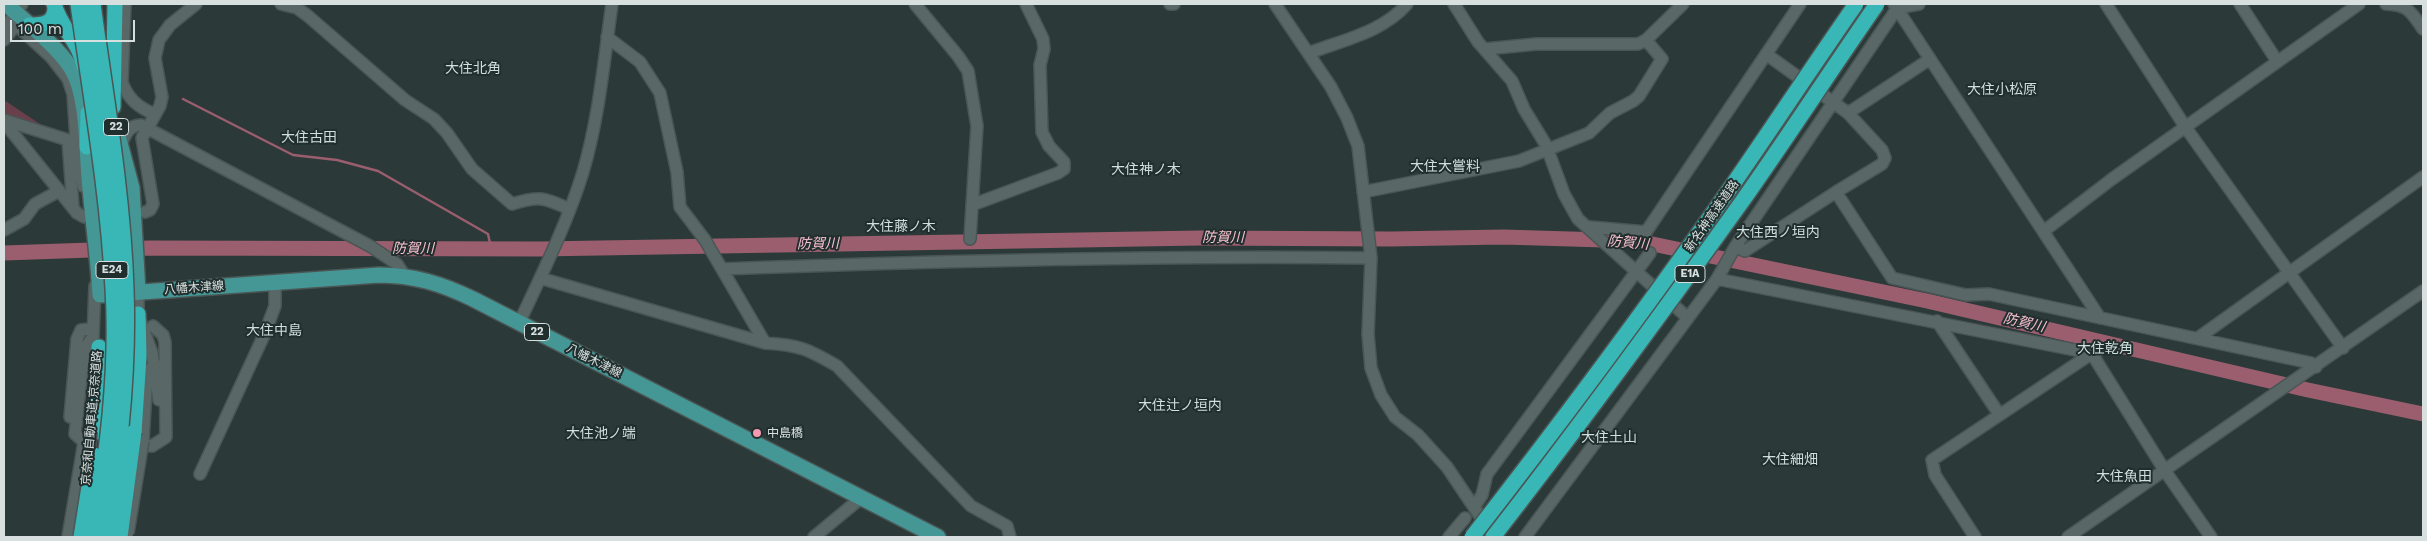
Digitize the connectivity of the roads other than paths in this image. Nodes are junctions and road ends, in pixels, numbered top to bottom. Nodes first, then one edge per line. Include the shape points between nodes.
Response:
1 (78, 4) edge
2 (93, 4) edge
3 (115, 4) edge
4 (125, 4) edge
5 (196, 4) edge
6 (281, 4) edge
7 (612, 4) edge
8 (915, 4) edge
9 (1026, 4) edge
10 (1170, 4) edge
11 (1174, 4) edge
12 (1275, 4) edge
13 (1407, 4) edge
14 (1454, 4) edge
15 (1683, 4) edge
16 (1800, 4) edge
17 (1856, 4) edge
18 (1877, 4) edge
19 (1919, 4) edge
20 (2106, 4) edge
21 (2240, 4) edge
22 (2360, 4) edge
23 (2386, 4) edge
24 (54, 5) edge
25 (1897, 5) edge
26 (16, 14) edge
27 (29, 25) junction
28 (2423, 29) edge
29 (607, 37) junction
30 (4, 40) edge
31 (1646, 40) junction
32 (46, 41) junction
33 (1486, 49) junction
34 (1310, 53) junction
35 (1766, 54) junction
36 (113, 59) junction
37 (1930, 59) junction
38 (2277, 61) junction
39 (71, 68) junction
40 (86, 76) junction
41 (1832, 102) junction
42 (1848, 113) junction
43 (154, 114) junction
44 (115, 119) junction
45 (4, 121) edge
46 (148, 128) junction
47 (2186, 128) junction
48 (77, 142) junction
49 (120, 147) junction
50 (1547, 149) junction
51 (2423, 177) edge
52 (59, 191) junction
53 (1363, 192) junction
54 (1836, 192) junction
55 (972, 205) junction
56 (73, 207) junction
57 (569, 209) junction
58 (145, 212) dead end
59 (84, 217) dead end
60 (1591, 229) junction
61 (4, 230) edge
62 (2044, 231) junction
63 (970, 240) dead end
64 (1735, 247) junction
65 (1371, 252) junction
66 (1650, 253) dead end
67 (722, 269) junction
68 (1636, 272) junction
69 (2290, 273) junction
70 (404, 275) junction
71 (540, 278) junction
72 (1717, 279) junction
73 (275, 282) junction
74 (2423, 291) edge
75 (138, 292) junction
76 (100, 295) junction
77 (138, 314) junction
78 (1688, 318) junction
79 (2100, 318) junction
80 (1938, 321) junction
81 (519, 322) junction
82 (153, 326) dead end
83 (89, 329) dead end
84 (2198, 338) junction
85 (765, 343) junction
86 (99, 347) joint
87 (2343, 348) junction
88 (2093, 355) junction
89 (155, 364) junction
90 (2316, 366) junction
91 (1999, 414) junction
92 (94, 432) junction
93 (138, 437) junction
94 (79, 438) junction
95 (163, 440) junction
96 (2165, 470) junction
97 (200, 474) dead end
98 (861, 498) junction
99 (1474, 507) junction
100 (1465, 518) dead end
101 (68, 537) edge
102 (75, 537) edge
103 (82, 537) edge
104 (93, 537) edge
105 (105, 537) edge
106 (120, 537) edge
107 (127, 537) edge
108 (814, 537) edge
109 (938, 537) edge
110 (1010, 537) edge
111 (1449, 537) edge
112 (1472, 537) edge
113 (1494, 537) edge
114 (1525, 537) edge
115 (1975, 537) edge
116 (2068, 537) edge
117 (2211, 537) edge

1 - 104 highway, 京奈和自動車道;京奈道路 / E24, bridge via 104,190 113,290 113,384
2 - 105 highway, E24, bridge via 119,189 126,289 120,435
3 - 36 highway
4 - 43 street via 122,82 125,92 138,107
5 - 43 street via 170,25 159,40 155,58 162,97
6 - 57 street via 297,8 308,16 405,100 434,119 472,169 512,204 547,198
7 - 29 street
8 - 55 street via 968,71 977,126
9 - 55 street via 1043,39 1040,64 1042,132 1049,146 1064,162 1064,169
10 - 11 street
12 - 34 street
13 - 34 street via 1364,34
14 - 33 street
15 - 31 street
16 - 35 street
17 - 112 highway, 新名神高速道路 / E1A, bridge via 1721,202 1546,442
18 - 113 highway, 新名神高速道路 / E1A, bridge via 1672,299
19 - 25 street
20 - 47 street
21 - 38 street
22 - 38 street
23 - 28 street via 2407,7
24 - 27 highway via 55,15 51,21 44,25
24 - 40 highway via 59,20 82,54
25 - 37 street
25 - 41 street
26 - 27 main road, 22
26 - 30 street
26 - 48 street via 68,79 73,94
27 - 32 main road, 22
29 - 57 street via 594,128
29 - 67 street via 640,62 660,92 677,172 680,207
31 - 33 street via 1638,44 1536,44
31 - 50 street via 1662,59 1639,96 1610,113 1589,133
32 - 39 main road, 22
32 - 40 main road, 22
33 - 50 street via 1512,81
34 - 53 street via 1347,118 1358,146
35 - 41 street
35 - 60 street via 1646,232
36 - 40 highway via 107,72 94,78
36 - 44 highway
37 - 42 street
37 - 62 street
38 - 47 street
39 - 40 highway
39 - 48 main road, 22 via 82,98
40 - 44 main road, 22
40 - 48 highway via 89,134
41 - 42 street
41 - 64 street
42 - 54 street via 1882,150 1885,158 1882,164
43 - 46 street
44 - 49 main road, 22
45 - 48 street
45 - 52 street
46 - 49 street via 142,125 130,128
46 - 58 street via 142,138 153,204
46 - 70 street via 386,255 398,264
47 - 62 street
47 - 69 street
48 - 56 street
48 - 76 main road, 22 via 97,242
48 - 94 street via 96,295 93,336 84,350
49 - 75 main road, 22 via 132,188
50 - 53 street via 1519,161
50 - 60 street via 1564,194 1578,219
51 - 69 street
52 - 56 street
52 - 61 street via 35,204 24,219
53 - 65 street
54 - 64 street via 1745,251
54 - 79 street via 1892,278 1966,295 1989,294
55 - 63 street
56 - 59 street
57 - 71 street
60 - 68 street
62 - 79 street
64 - 72 street
65 - 67 street
65 - 99 street via 1368,334 1371,368 1381,395 1395,417 1447,467
66 - 68 street
67 - 85 street
68 - 78 street
68 - 99 street via 1486,474 1482,495
69 - 84 street
69 - 87 street
70 - 73 main road, 八幡木津線 / 22
70 - 81 main road, 八幡木津線 / 22 via 452,289
71 - 81 street
71 - 85 street
72 - 78 street
72 - 80 street
73 - 75 main road, 八幡木津線 / 22
73 - 97 street via 275,306 264,335
74 - 87 street
75 - 76 main road, 八幡木津線 / 22
75 - 77 street
76 - 86 street
77 - 89 street
77 - 93 highway
78 - 114 street
79 - 84 street
80 - 88 street
80 - 91 street
81 - 98 main road, 八幡木津線 / 22
82 - 95 street via 163,335 165,342 166,437
83 - 94 street via 81,330 77,339 69,426
84 - 90 street
85 - 110 street via 793,344 837,366 971,506 1007,526
86 - 92 highway
87 - 90 street
88 - 91 street
88 - 96 street
89 - 93 street via 147,373
89 - 95 street
90 - 96 street
91 - 115 street via 1932,460 1936,475
92 - 102 street, bridge
92 - 103 highway, bridge
93 - 106 highway, bridge
93 - 107 street, bridge
94 - 95 street via 152,446
94 - 101 street
96 - 116 street
96 - 117 street
98 - 108 street
98 - 109 main road, 八幡木津線 / 22
99 - 113 street
100 - 111 street

